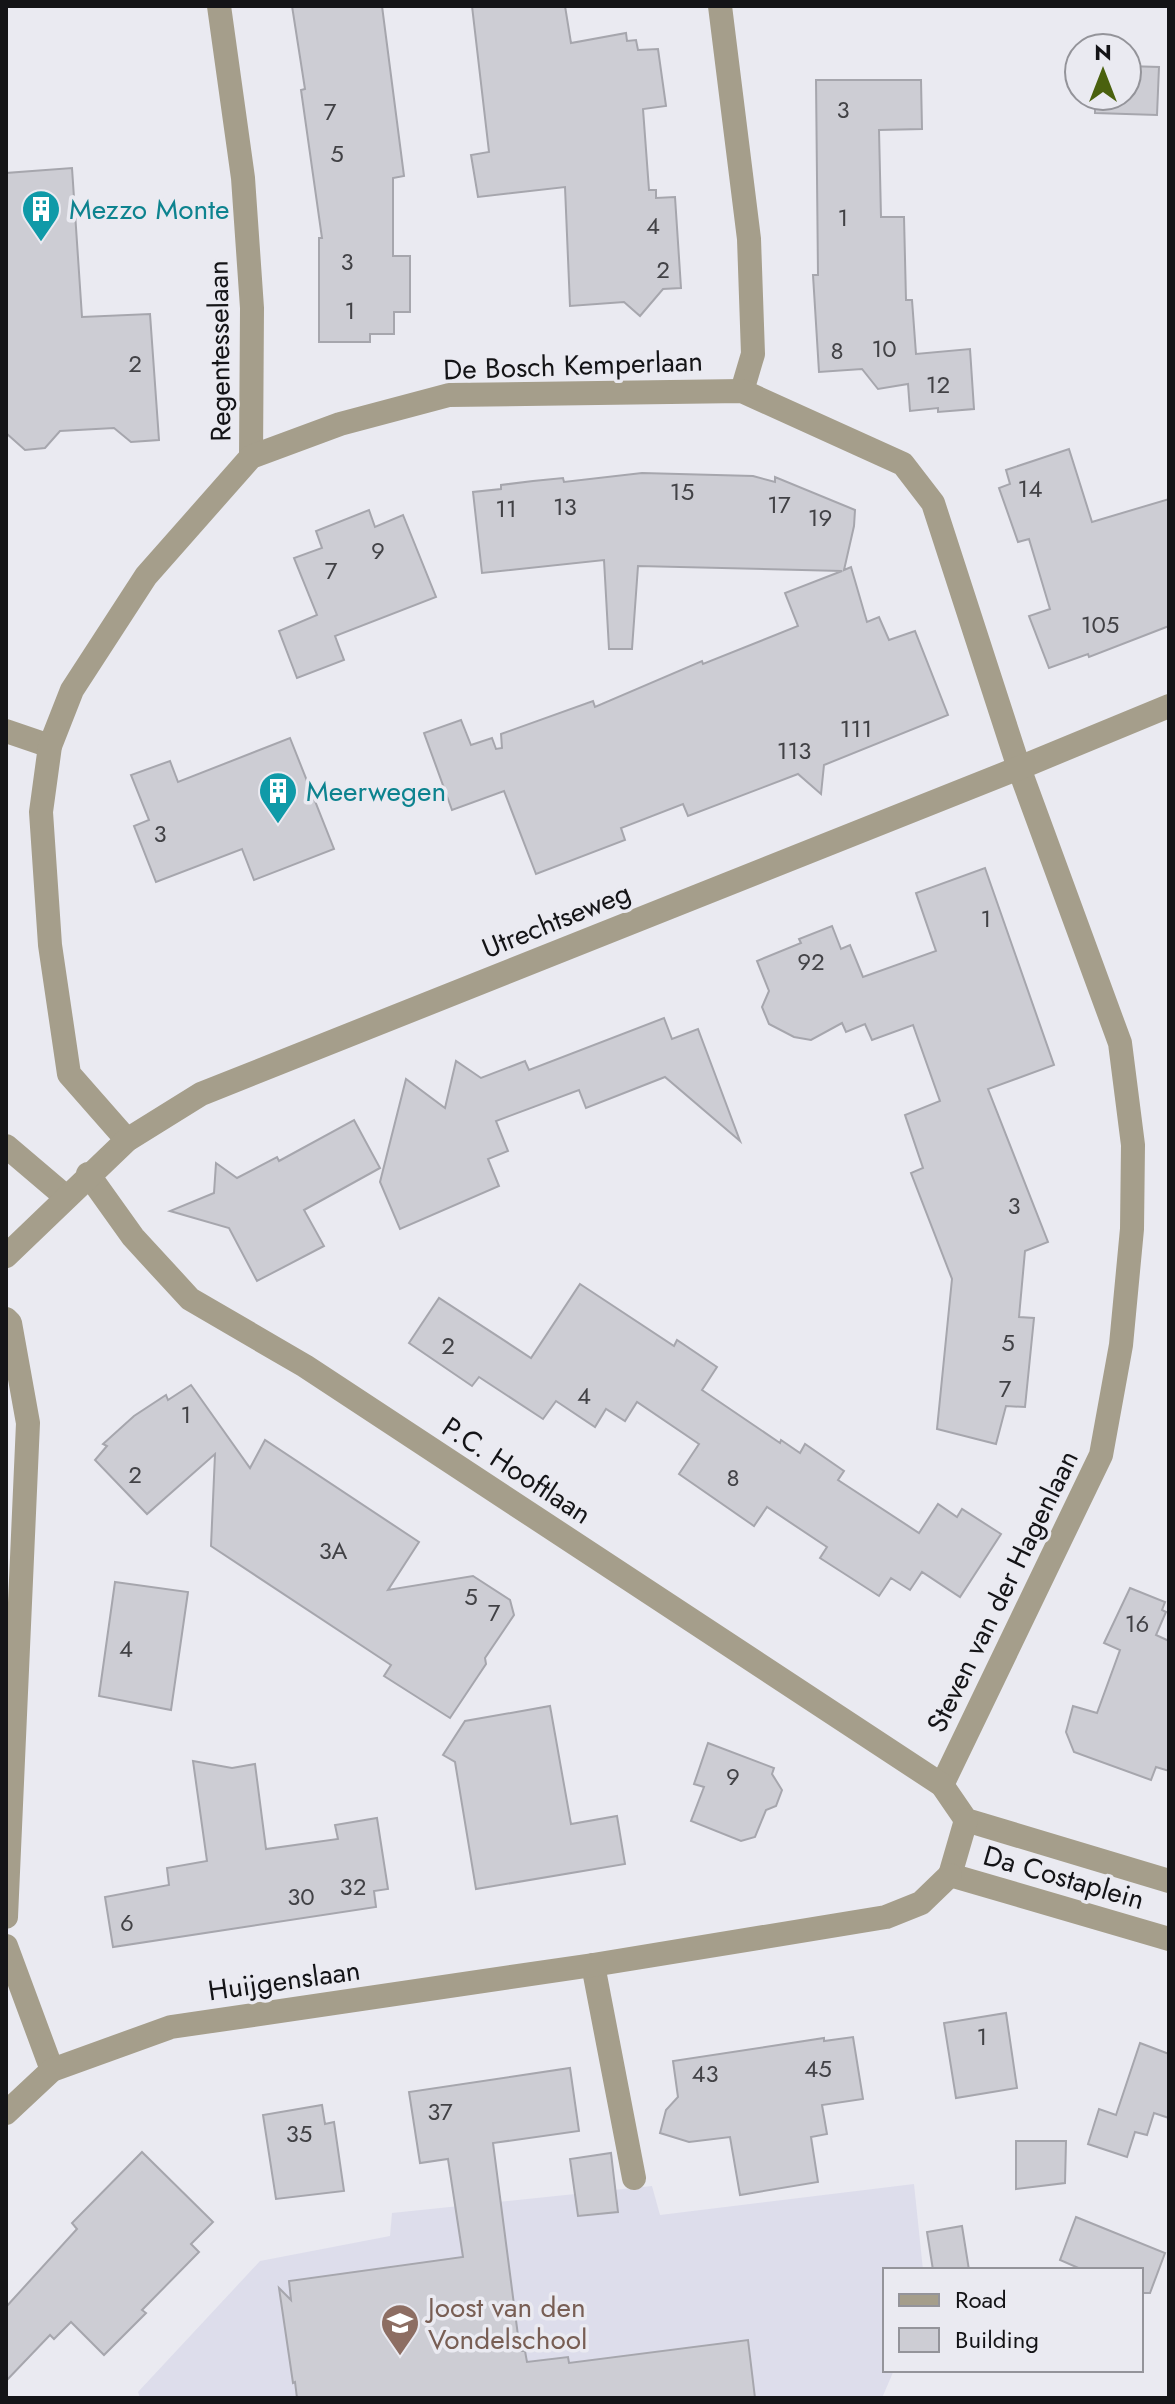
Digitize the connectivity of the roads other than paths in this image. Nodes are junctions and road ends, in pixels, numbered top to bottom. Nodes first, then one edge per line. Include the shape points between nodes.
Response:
1 (219, 6) edge
2 (720, 6) edge
3 (742, 391) junction
4 (251, 457) junction
5 (1169, 706) edge
6 (6, 731) edge
7 (50, 746) junction
8 (1019, 768) junction
9 (127, 1140) junction
10 (6, 1146) edge
11 (88, 1174) junction
12 (66, 1197) junction
13 (6, 1256) edge
14 (6, 1319) edge
15 (942, 1785) junction
16 (966, 1820) junction
17 (950, 1875) junction
18 (1169, 1881) edge
19 (6, 1917) edge
20 (1169, 1939) edge
21 (6, 1946) edge
22 (593, 1965) junction
23 (52, 2070) junction
24 (6, 2113) edge
25 (634, 2178) dead end

1 - 4 street, Regentesselaan via 243,178 252,308
2 - 3 street via 749,239 753,354
3 - 4 street, De Bosch Kemperlaan via 449,395 340,424
3 - 8 street, De Bosch Kemperlaan via 903,464 933,503
4 - 7 street, De Bosch Kemperlaan via 146,576 72,690
5 - 8 street, Utrechtseweg
6 - 7 street
7 - 9 street, De Bosch Kemperlaan via 41,812 50,945 69,1074
8 - 9 street, Utrechtseweg via 201,1094
8 - 15 street, Steven van der Hagenlaan via 1120,1043 1133,1145 1132,1229 1121,1345 1101,1455
9 - 11 street, Utrechtseweg
10 - 12 street
11 - 12 street, Utrechtseweg
11 - 15 street, P.C. Hooftlaan via 133,1237 190,1299 305,1366
12 - 13 street, Utrechtseweg
14 - 19 street via 28,1423
15 - 16 street, Da Costaplein
16 - 17 street, Da Costaplein
16 - 18 street, Da Costaplein
17 - 20 street, Da Costaplein
17 - 22 street, Huijgenslaan via 921,1903 886,1917
21 - 23 street
22 - 23 street, Huijgenslaan via 171,2027
22 - 25 street
23 - 24 street, Huijgenslaan

